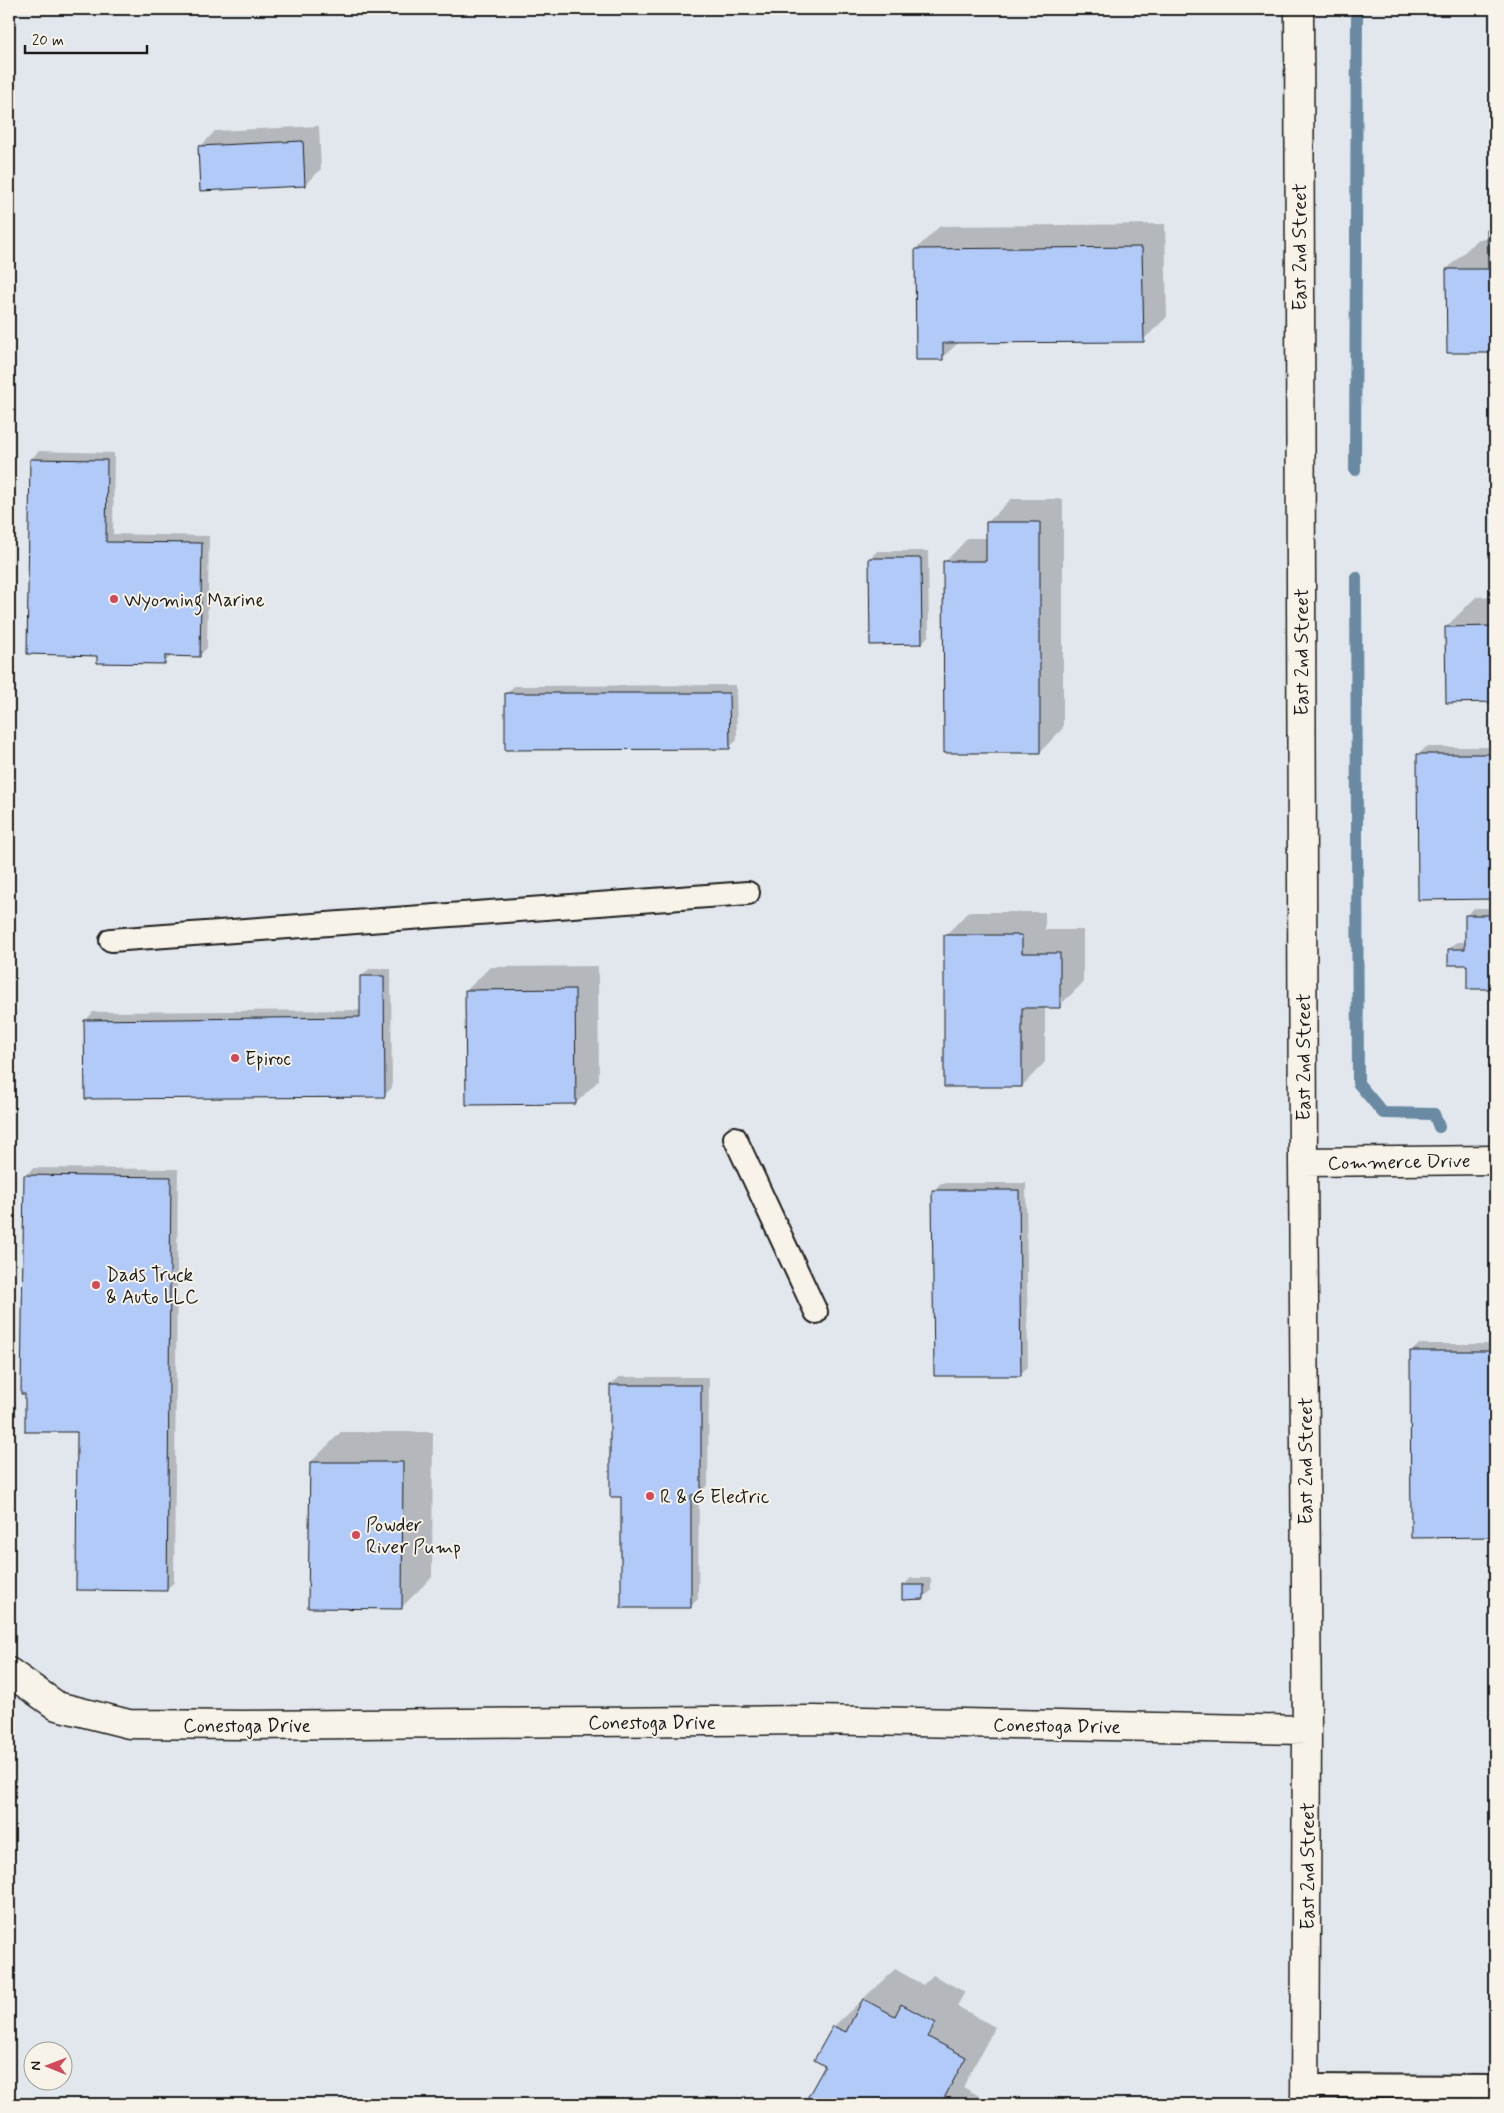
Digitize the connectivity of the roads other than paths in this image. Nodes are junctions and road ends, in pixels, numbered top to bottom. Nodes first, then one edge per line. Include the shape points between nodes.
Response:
1 (1299, 9) edge
2 (748, 893) dead end
3 (111, 940) dead end
4 (735, 1138) dead end
5 (1495, 1160) edge
6 (1303, 1162) junction
7 (816, 1312) dead end
8 (9, 1672) edge
9 (1307, 1730) junction
10 (1495, 2086) edge
11 (1305, 2095) edge

1 - 6 street, East 2nd Street
2 - 3 lane
4 - 7 lane
5 - 6 street, Commerce Drive
6 - 9 street, East 2nd Street
8 - 9 street, Conestoga Drive via 57,1706 129,1724 814,1720
9 - 11 street, East 2nd Street
10 - 11 lane

